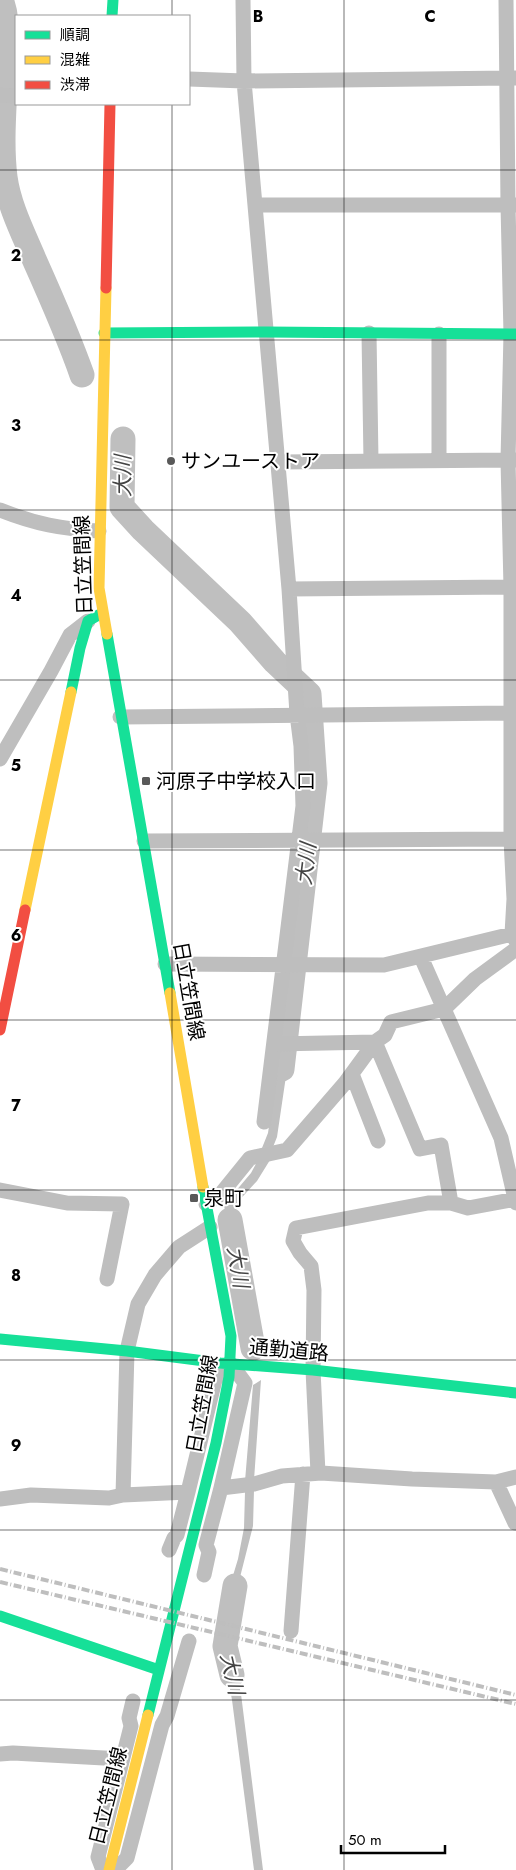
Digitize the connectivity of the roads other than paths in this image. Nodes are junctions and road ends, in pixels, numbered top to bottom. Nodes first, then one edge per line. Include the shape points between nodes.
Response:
1 (113, 0) edge
2 (244, 0) edge
3 (506, 0) edge
4 (112, 15) edge
5 (511, 78) edge
6 (190, 79) edge
7 (244, 81) junction
8 (0, 95) edge
9 (15, 96) edge
10 (110, 105) edge
11 (512, 204) edge
12 (256, 205) junction
13 (266, 332) junction
14 (104, 333) junction
15 (369, 333) junction
16 (439, 334) junction
17 (514, 334) edge
18 (512, 460) edge
19 (371, 461) junction
20 (439, 461) junction
21 (279, 462) junction
22 (0, 510) edge
23 (99, 531) junction
24 (513, 587) edge
25 (289, 589) junction
26 (102, 613) junction
27 (88, 620) junction
28 (513, 713) edge
29 (306, 714) junction
30 (120, 717) junction
31 (0, 759) edge
32 (306, 839) junction
33 (514, 839) edge
34 (144, 841) junction
35 (514, 938) edge
36 (516, 949) edge
37 (421, 957) junction
38 (165, 964) junction
39 (291, 965) junction
40 (444, 1009) junction
41 (0, 1030) edge
42 (375, 1042) junction
43 (281, 1044) junction
44 (352, 1074) junction
45 (264, 1122) dead end
46 (378, 1141) dead end
47 (0, 1190) edge
48 (516, 1201) edge
49 (451, 1203) junction
50 (206, 1204) junction
51 (210, 1227) junction
52 (107, 1279) dead end
53 (0, 1339) edge
54 (127, 1351) junction
55 (231, 1364) junction
56 (313, 1370) junction
57 (516, 1393) edge
58 (311, 1474) junction
59 (516, 1477) edge
60 (496, 1482) junction
61 (221, 1488) junction
62 (188, 1492) junction
63 (123, 1495) junction
64 (0, 1499) edge
65 (515, 1524) dead end
66 (168, 1550) dead end
67 (204, 1575) dead end
68 (0, 1616) edge
69 (291, 1631) dead end
70 (189, 1641) dead end
71 (159, 1670) junction
72 (133, 1701) dead end
73 (0, 1754) edge
74 (122, 1759) junction
75 (103, 1870) edge
76 (109, 1870) edge
77 (115, 1870) edge

1 - 4 main road
2 - 7 street
3 - 5 street
5 - 7 street
5 - 11 street
6 - 7 street
7 - 12 street
8 - 9 street
10 - 14 main road, 日立笠間線
11 - 12 street
11 - 17 street
12 - 13 street
13 - 14 main road
13 - 15 main road
13 - 21 street
14 - 23 main road, 日立笠間線
15 - 16 main road
15 - 19 street
16 - 17 main road
16 - 20 street
17 - 18 street
18 - 20 street
18 - 24 street
19 - 20 street
19 - 21 street
21 - 25 street
22 - 23 street via 59,528
23 - 26 main road, 日立笠間線
24 - 25 street
24 - 28 street
25 - 29 street via 296,689
26 - 27 main road
26 - 30 main road, 日立笠間線
27 - 31 street via 70,635
27 - 41 main road
28 - 29 street
28 - 33 street
29 - 30 street
29 - 32 street via 301,746
30 - 34 main road, 日立笠間線
32 - 33 street
32 - 34 street
32 - 39 street
33 - 35 street
34 - 38 main road, 日立笠間線
35 - 37 street
36 - 40 street via 475,979
37 - 39 street via 384,965
37 - 40 street
38 - 39 street
38 - 50 main road, 日立笠間線
39 - 43 street
40 - 42 street via 391,1022 386,1035
40 - 48 street via 501,1138
42 - 43 street
42 - 44 street
42 - 49 street via 420,1148 441,1145
43 - 45 street
44 - 46 street
44 - 50 street via 287,1150 250,1158 220,1195
47 - 52 street via 67,1203 122,1204
48 - 49 street via 468,1208
49 - 56 street via 428,1203 296,1228 293,1241 310,1266 314,1290
50 - 51 main road, 日立笠間線
51 - 54 street via 179,1247 155,1275 138,1304
51 - 55 main road, 日立笠間線 via 230,1336
53 - 54 main road, 通勤道路
54 - 55 main road, 通勤道路
54 - 63 street
55 - 56 main road, 通勤道路
55 - 61 street via 245,1383
55 - 62 street via 215,1380
55 - 71 main road, 日立笠間線 via 216,1443
56 - 57 main road, 通勤道路
56 - 58 street
58 - 60 street
58 - 61 street
58 - 69 street
59 - 60 street
60 - 65 street
61 - 67 street via 206,1545 209,1552
62 - 63 street
62 - 66 street via 177,1535
63 - 64 street via 109,1498 31,1495
68 - 71 main road
70 - 77 street via 162,1726 127,1858
71 - 76 main road, 日立笠間線
72 - 74 street via 129,1718 131,1726
73 - 74 street
74 - 75 street via 98,1857

